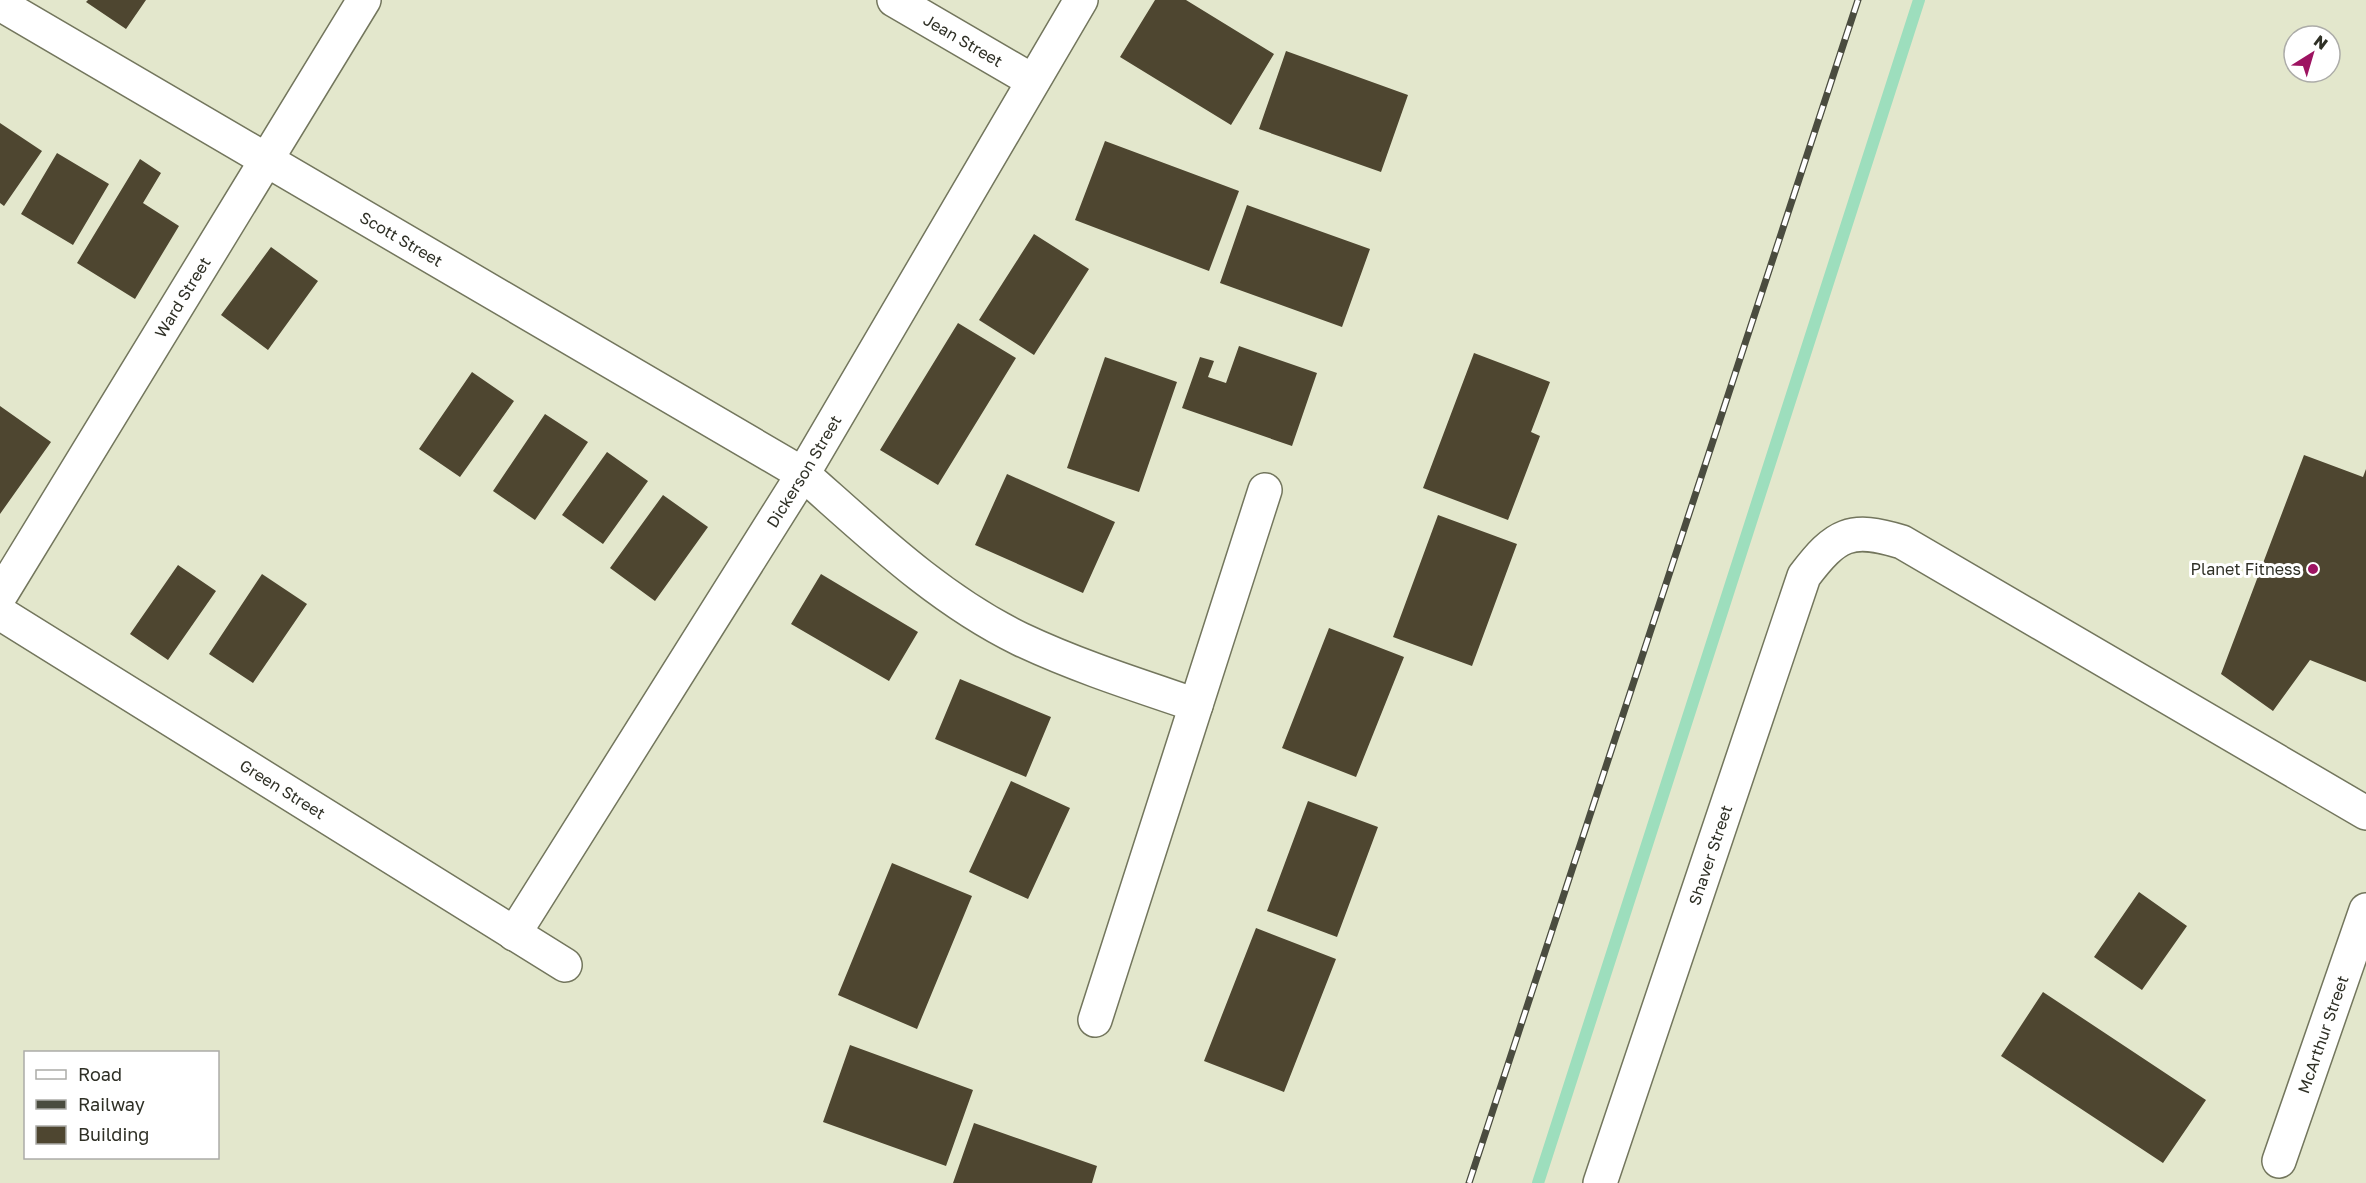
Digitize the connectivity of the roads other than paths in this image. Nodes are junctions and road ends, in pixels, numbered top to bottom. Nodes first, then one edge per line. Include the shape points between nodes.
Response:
1 (364, 0) edge
2 (894, 0) edge
3 (1081, 0) edge
4 (0, 4) edge
5 (1033, 81) junction
6 (266, 160) junction
7 (802, 474) junction
8 (1264, 490) dead end
9 (0, 596) edge
10 (0, 613) edge
11 (1196, 705) junction
12 (2366, 813) edge
13 (2366, 910) edge
14 (514, 934) junction
15 (565, 965) dead end
16 (1095, 1020) dead end
17 (2279, 1161) dead end
18 (1600, 1183) edge

1 - 6 street, Ward Street
2 - 5 street, Jean Street
3 - 5 street, Dickerson Street
4 - 6 street, Scott Street
5 - 7 street, Dickerson Street
6 - 7 street, Scott Street
6 - 9 street, Ward Street
7 - 11 street, Scott Street via 906,565 961,605 1019,638 1095,670
7 - 14 street, Dickerson Street
8 - 11 street
10 - 14 street, Green Street
11 - 16 street
12 - 18 street, Shaver Street via 1902,542 1859,533 1840,538 1804,576
13 - 17 street, McArthur Street
14 - 15 street, Green Street

